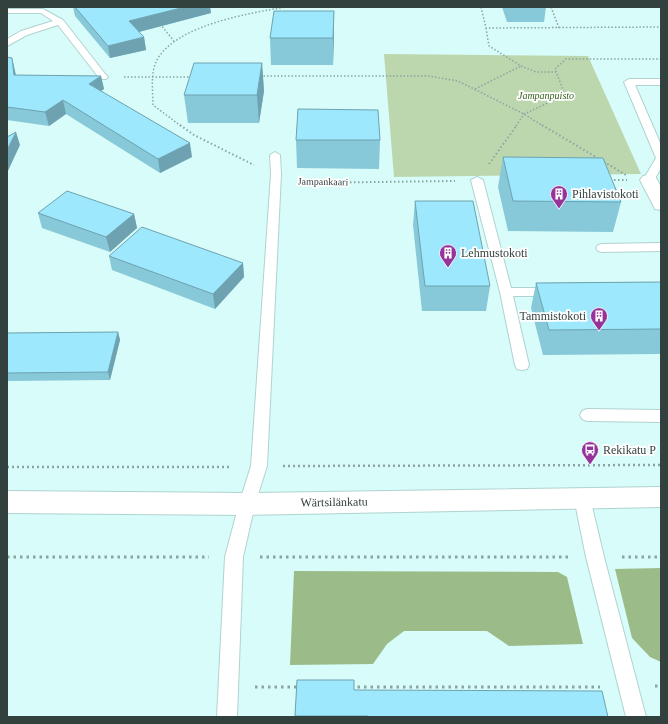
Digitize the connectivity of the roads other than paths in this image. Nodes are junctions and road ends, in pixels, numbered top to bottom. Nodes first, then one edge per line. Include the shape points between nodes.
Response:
1 (7, 11) edge
2 (60, 22) junction
3 (7, 43) edge
4 (103, 77) road end
5 (661, 82) edge
6 (661, 128) edge
7 (651, 133) junction
8 (275, 155) dead end
9 (661, 158) edge
10 (477, 180) road end
11 (641, 180) joint
12 (661, 206) edge
13 (661, 247) edge
14 (602, 248) dead end
15 (506, 292) junction
16 (568, 292) edge
17 (522, 365) dead end
18 (587, 415) dead end
19 (661, 416) edge
20 (661, 497) edge
21 (582, 498) junction
22 (7, 502) edge
23 (246, 504) junction
24 (227, 717) edge
25 (636, 717) edge

1 - 2 lane via 43,11
2 - 3 lane via 24,33
2 - 4 lane
5 - 7 lane via 629,82
6 - 7 lane
7 - 9 lane
8 - 23 lane via 259,466
9 - 11 lane
10 - 15 lane
11 - 12 street
13 - 14 lane
15 - 16 lane
15 - 17 lane
18 - 19 lane
20 - 21 street, Wärtsilänkatu
21 - 23 street, Wärtsilänkatu
21 - 25 lane
22 - 23 street, Wärtsilänkatu
23 - 24 lane via 234,557

